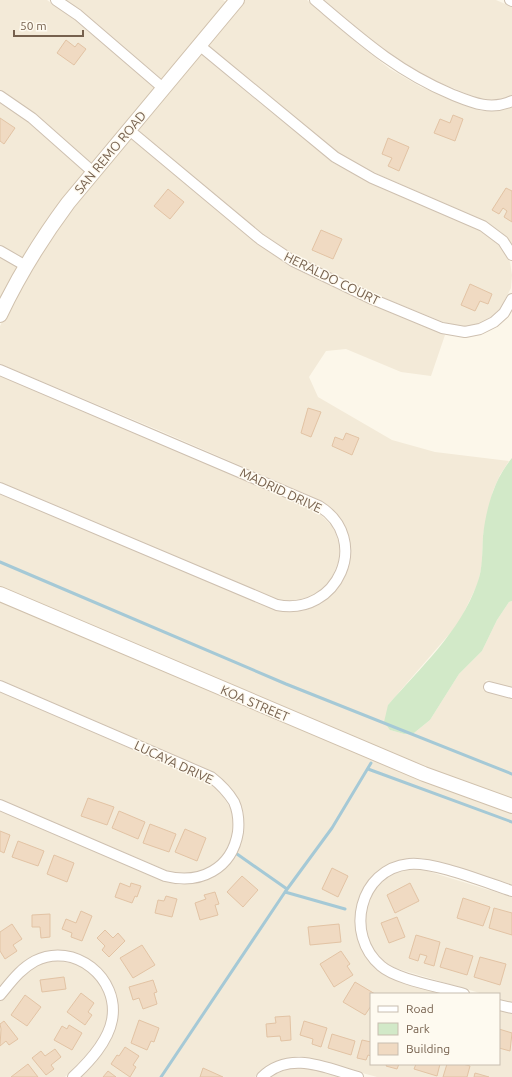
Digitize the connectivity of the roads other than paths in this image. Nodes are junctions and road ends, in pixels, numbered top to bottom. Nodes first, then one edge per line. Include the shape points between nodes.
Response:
1 (56, 0) edge
2 (316, 0) edge
3 (235, 1) edge
4 (199, 46) junction
5 (164, 88) junction
6 (0, 96) edge
7 (512, 101) edge
8 (128, 129) junction
9 (93, 172) junction
10 (0, 251) edge
11 (512, 255) edge
12 (26, 266) junction
13 (512, 299) edge
14 (0, 315) edge
15 (0, 370) edge
16 (0, 488) edge
17 (0, 594) edge
18 (0, 686) edge
19 (489, 687) dead end
20 (512, 693) edge
21 (0, 805) edge
22 (512, 806) edge
23 (512, 891) edge
24 (461, 993) edge
25 (0, 995) edge
26 (500, 1004) edge
27 (512, 1008) edge
28 (73, 1077) edge
29 (262, 1077) edge
30 (358, 1077) edge

1 - 5 street via 78,15
2 - 7 street via 393,64 423,82 482,106 502,105
3 - 4 main road, SAN REMO ROAD
4 - 5 main road, SAN REMO ROAD
4 - 11 street via 335,157 372,178 483,226 503,241
5 - 8 main road, SAN REMO ROAD
6 - 9 street via 32,118
8 - 9 main road, SAN REMO ROAD
8 - 13 street, HERALDO COURT via 260,239 293,261 372,299 442,328 465,332 480,329 494,322 504,313
9 - 12 main road, SAN REMO ROAD via 47,231
10 - 12 street
12 - 14 main road, SAN REMO ROAD
15 - 16 street, MADRID DRIVE via 319,506 330,514 340,528 345,545 344,561 333,586 318,600 294,607 278,605
17 - 22 main road, KOA STREET via 424,774
18 - 21 street, LUCAYA DRIVE via 211,777 225,789 234,802 238,829 232,851 221,866 202,876 180,880 165,876
19 - 20 street
23 - 24 street via 435,867 410,864 396,867 384,874 370,888 363,900 360,934 365,946 381,966 403,976
25 - 28 street via 28,964 46,957 78,959 98,972 110,990 112,1020 106,1037
26 - 27 street
29 - 30 street via 279,1066 299,1062

